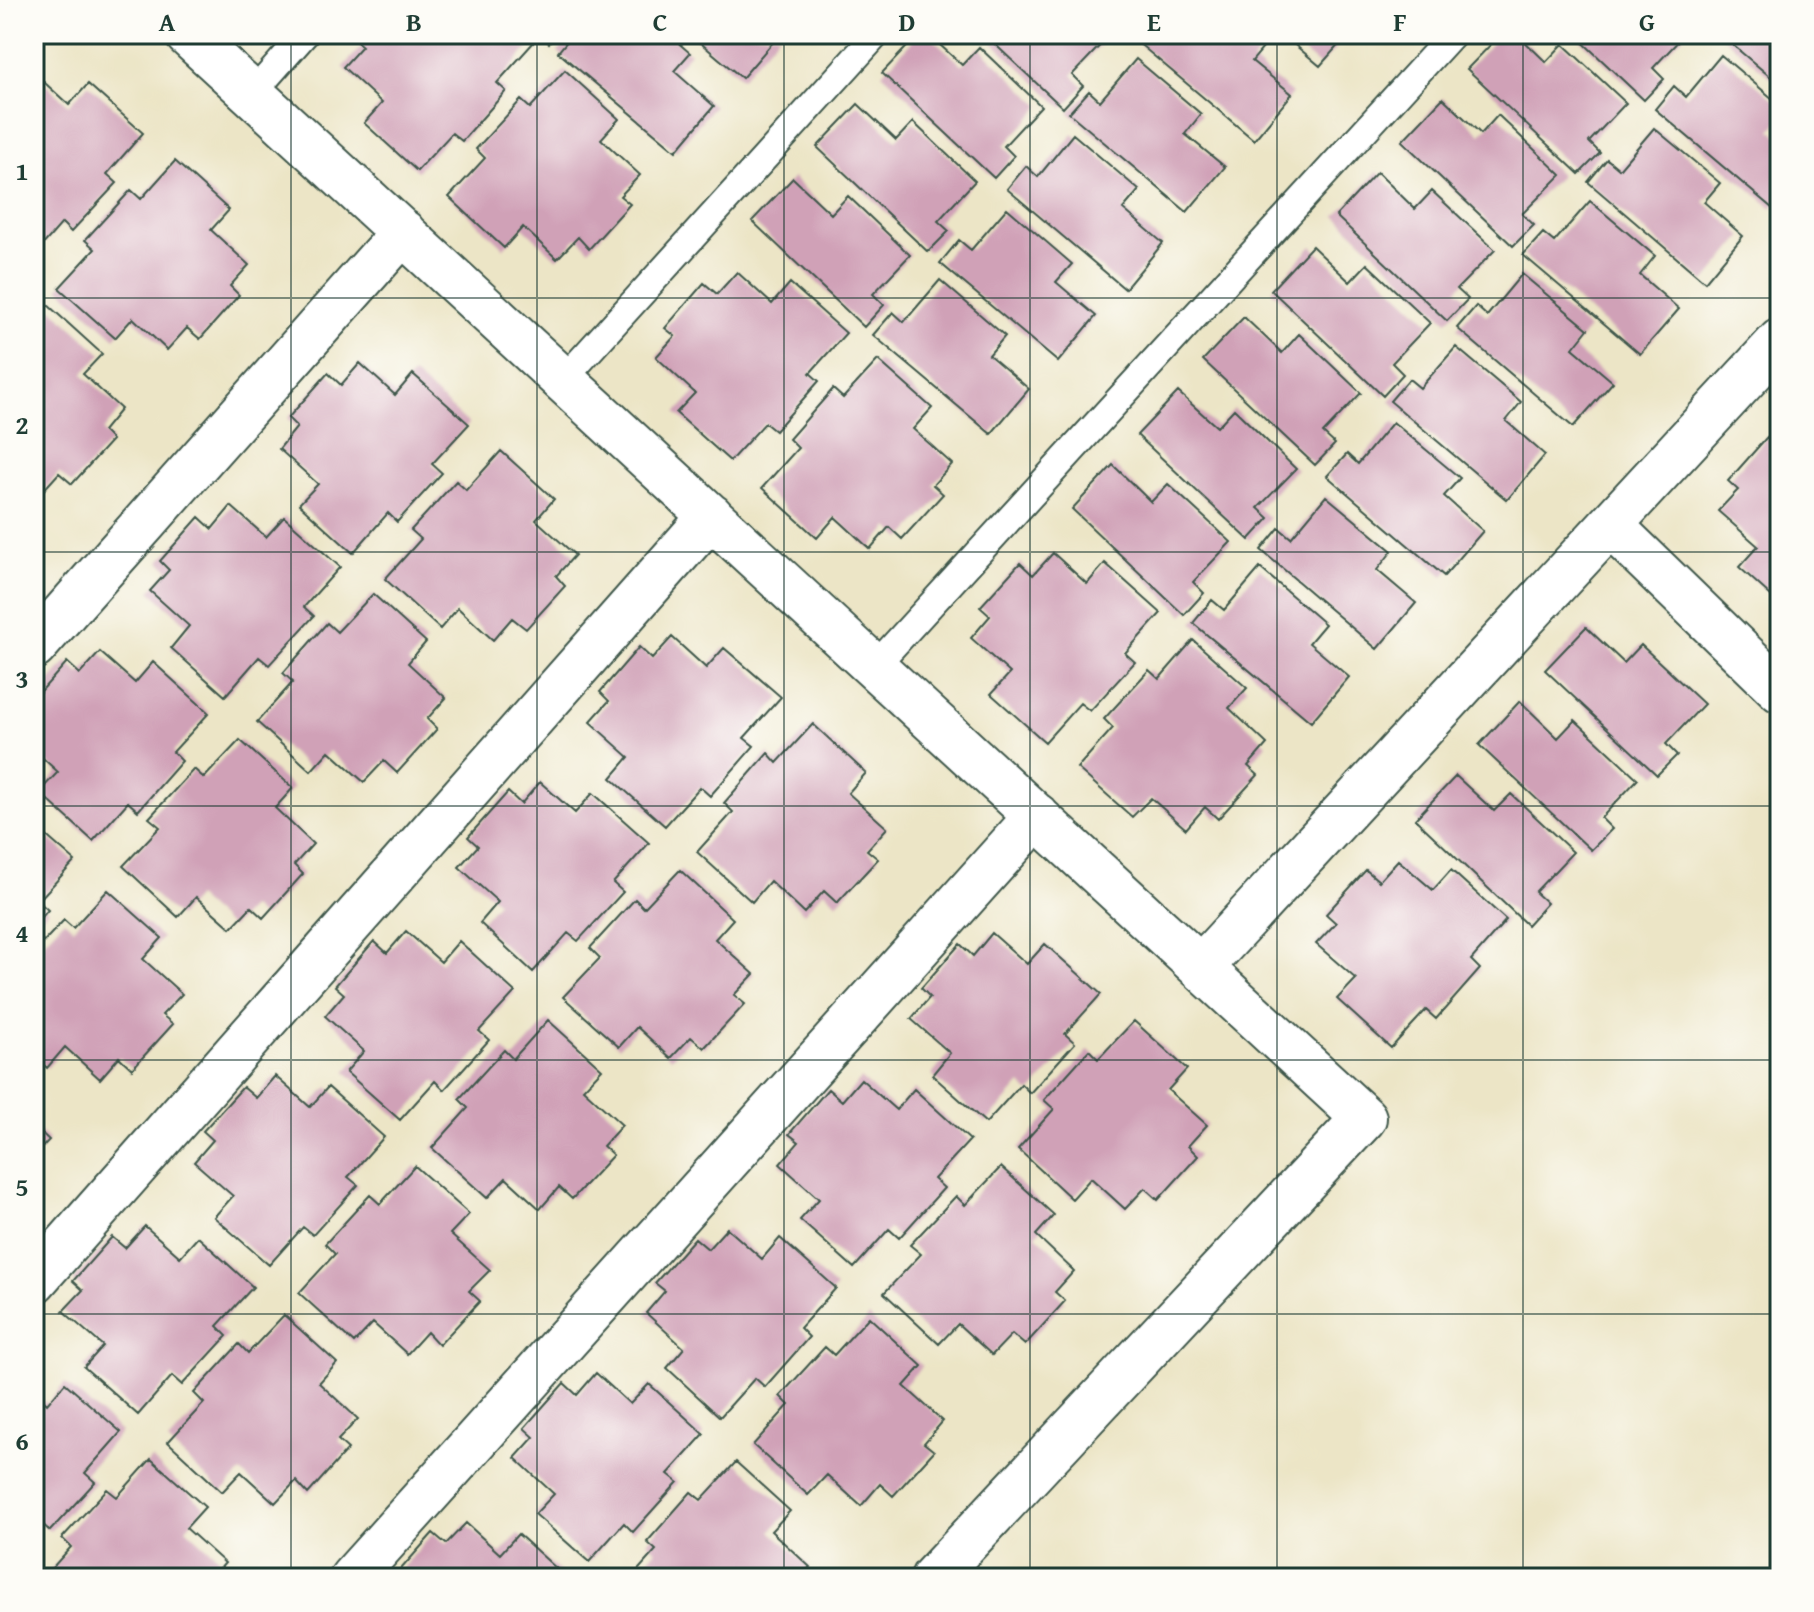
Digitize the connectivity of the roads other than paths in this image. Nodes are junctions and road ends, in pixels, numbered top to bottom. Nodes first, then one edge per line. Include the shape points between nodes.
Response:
1 (187, 34) edge
2 (305, 34) edge
3 (877, 34) edge
4 (1453, 34) edge
5 (252, 94) junction
6 (403, 232) junction
7 (1780, 341) edge
8 (563, 380) junction
9 (711, 516) junction
10 (1610, 525) junction
11 (34, 647) edge
12 (874, 667) junction
13 (1780, 690) edge
14 (1037, 816) junction
15 (1201, 967) junction
16 (34, 1281) edge
17 (352, 1578) edge
18 (933, 1578) edge

1 - 5 street
2 - 5 lane
3 - 8 lane
4 - 12 lane
5 - 6 street
6 - 8 street
6 - 11 street
7 - 10 street
8 - 9 street
9 - 12 street
9 - 16 street
10 - 13 street
10 - 15 street
12 - 14 street
14 - 15 street
14 - 17 street
15 - 18 street via 1364,1118

